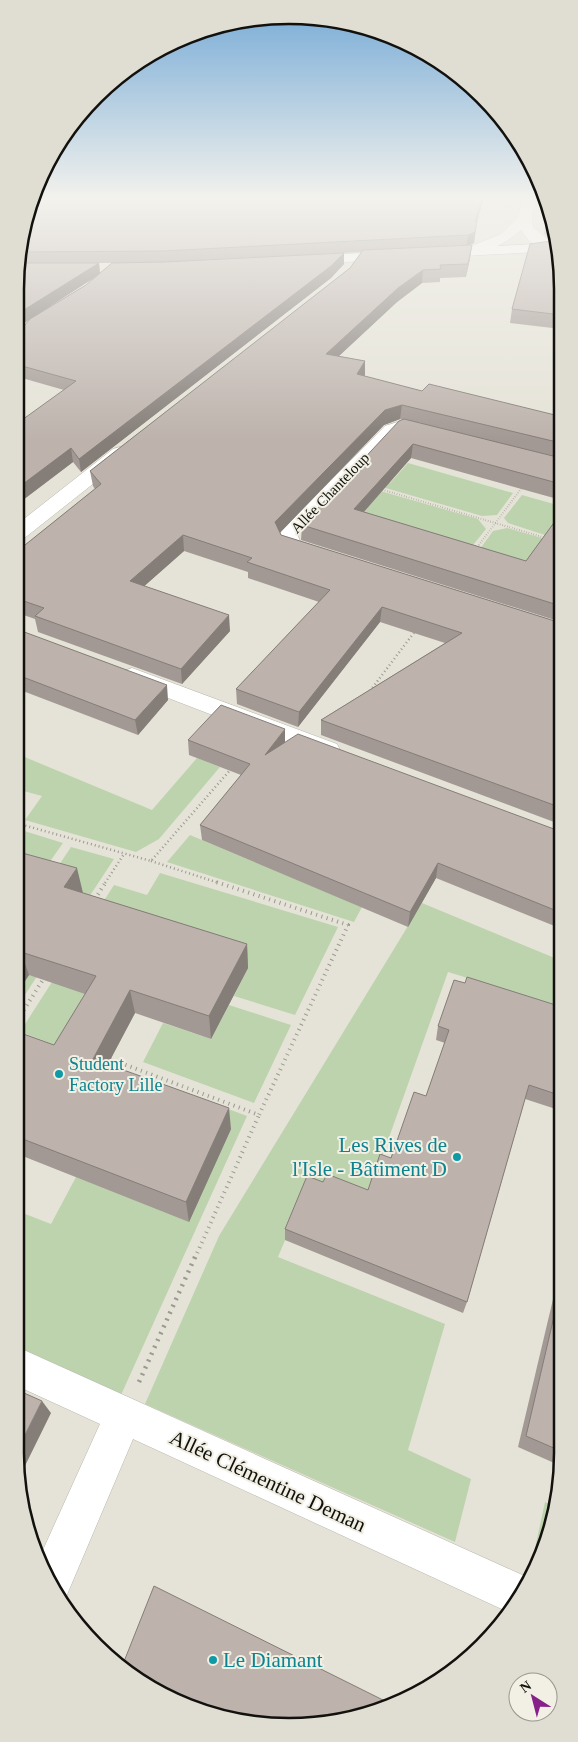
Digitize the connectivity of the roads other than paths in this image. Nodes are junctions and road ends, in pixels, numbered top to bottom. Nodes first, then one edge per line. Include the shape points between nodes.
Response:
1 (440, 434) edge
2 (135, 441) edge
3 (24, 529) edge
4 (333, 560) edge
5 (114, 670) edge
6 (345, 756) edge
7 (24, 1369) edge
8 (124, 1415) junction
9 (54, 1576) edge
10 (511, 1598) edge

1 - 4 street, Allée Chanteloup via 408,426 394,428 288,535 293,546
2 - 3 street
5 - 6 street
7 - 8 street, Allée Clémentine Deman
8 - 9 street
8 - 10 street, Allée Clémentine Deman

